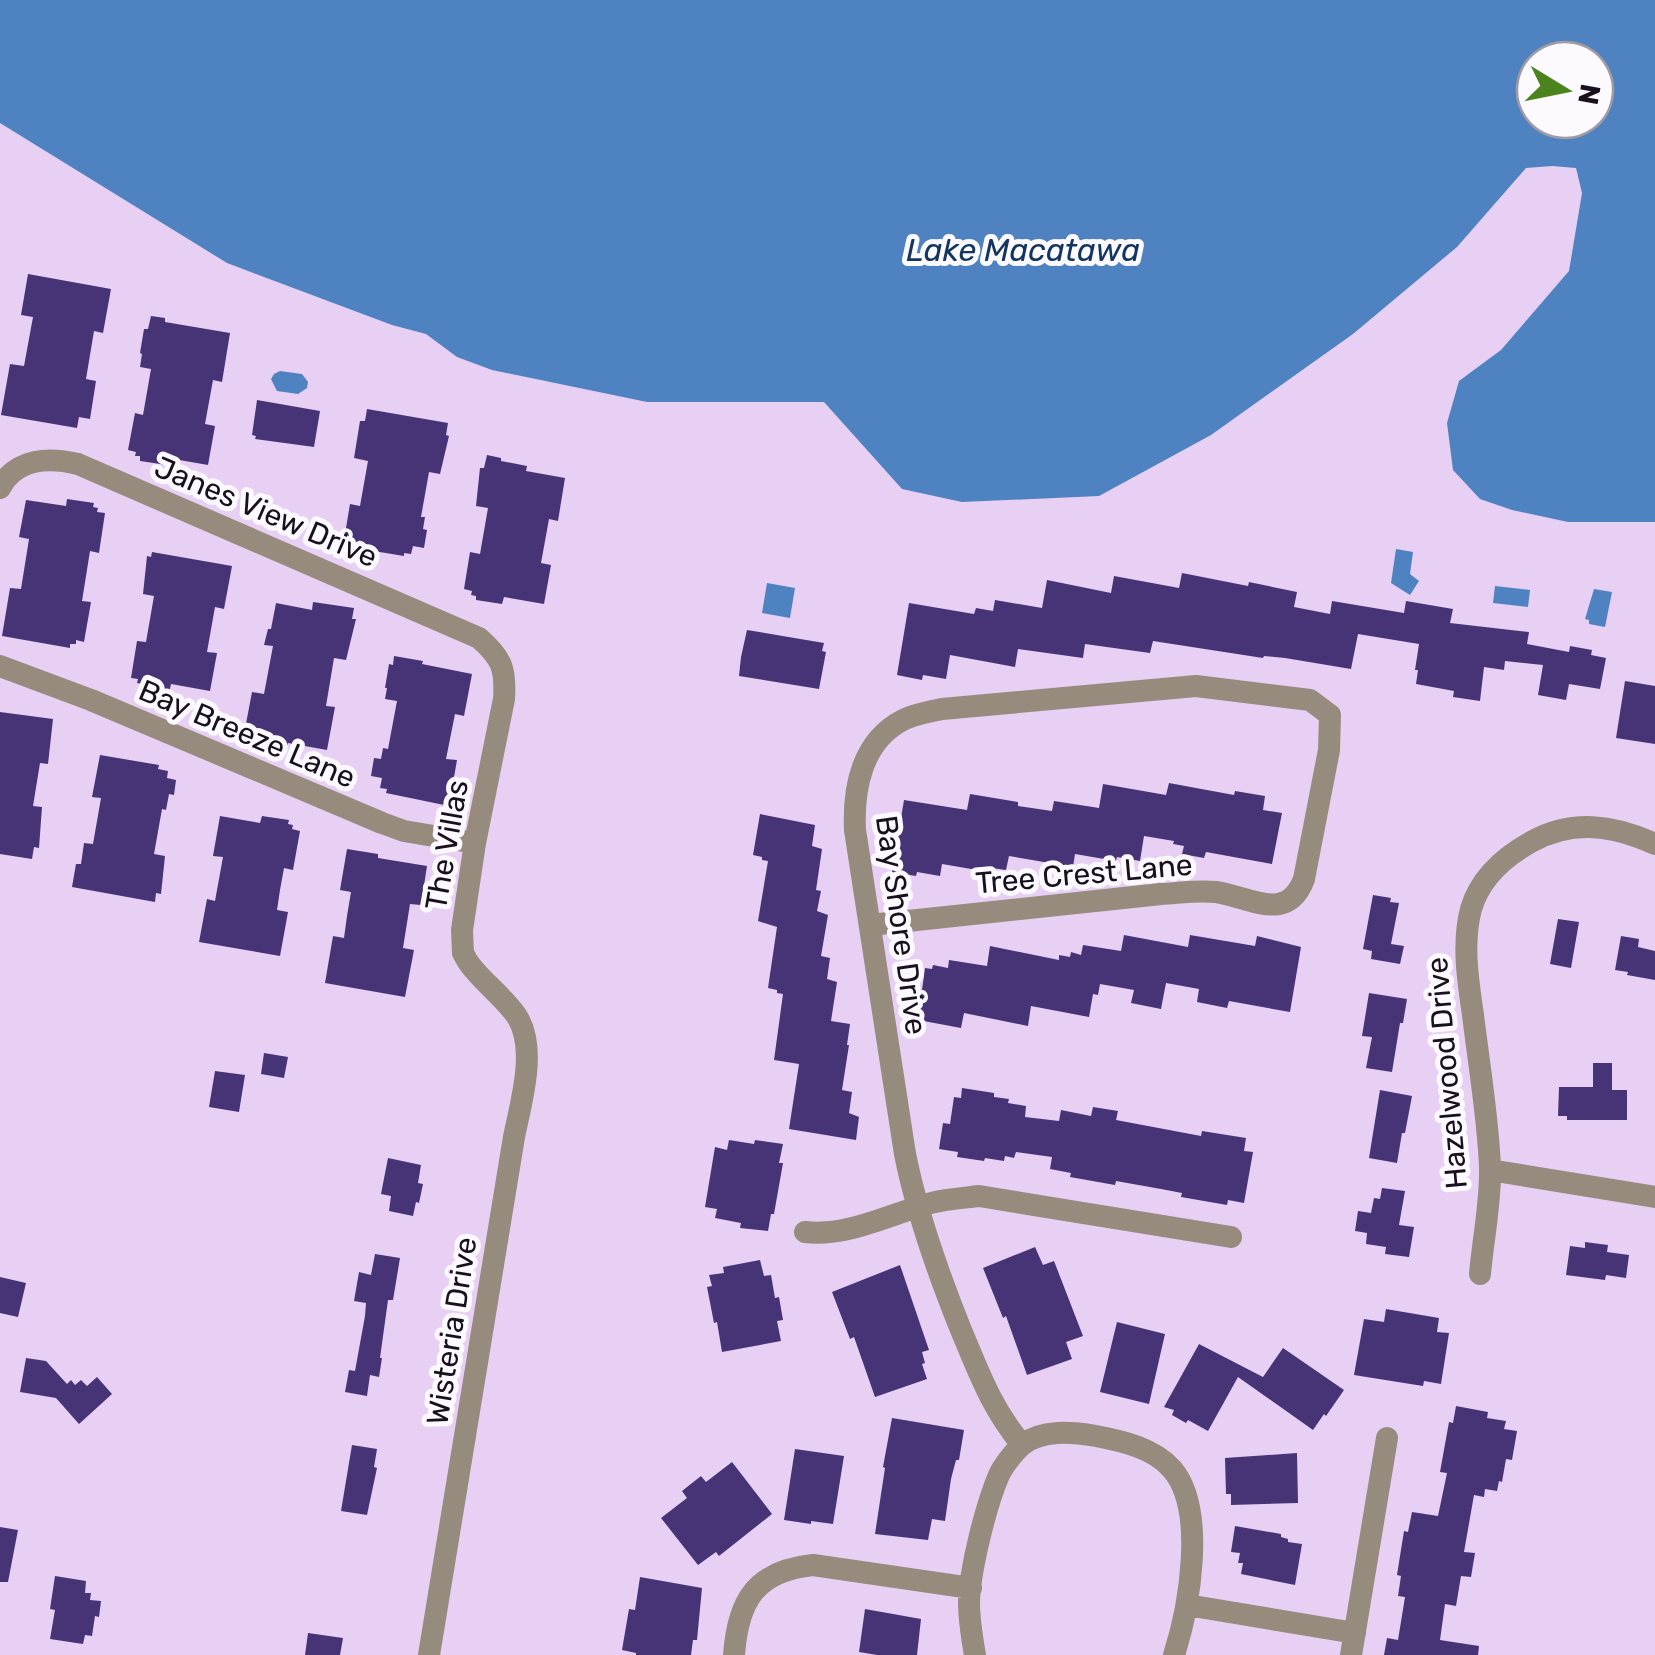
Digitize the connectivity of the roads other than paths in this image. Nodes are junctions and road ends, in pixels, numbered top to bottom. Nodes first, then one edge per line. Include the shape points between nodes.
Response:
1 (0, 488) edge
2 (502, 664) joint
3 (0, 666) edge
4 (1330, 715) joint
5 (475, 843) junction
6 (1655, 844) edge
7 (870, 925) junction
8 (518, 1017) joint
9 (1490, 1170) junction
10 (1655, 1197) edge
11 (918, 1207) junction
12 (805, 1232) dead end
13 (1231, 1237) dead end
14 (1480, 1274) dead end
15 (1387, 1438) dead end
16 (1022, 1445) junction
17 (970, 1588) junction
18 (1187, 1605) junction
19 (1353, 1644) edge
20 (429, 1655) edge
21 (734, 1655) edge
22 (975, 1655) edge
23 (1174, 1655) edge

1 - 2 street, Janes View Drive via 36,460 78,464 479,638
2 - 5 street, The Villas via 504,700
3 - 5 street, Bay Breeze Lane via 382,824
4 - 7 street, Tree Crest Lane via 1304,878 1292,900 1280,905 1208,892 1160,894
4 - 7 street, Bay Shore Drive via 1310,700 1196,686 942,709 902,720 873,748 855,789 854,830
5 - 8 street, The Villas via 464,953
6 - 9 street, Hazelwood Drive via 1628,832 1564,828 1506,856 1482,885 1466,938
7 - 11 street, Bay Shore Drive
8 - 20 street, Wisteria Drive via 526,1078
9 - 10 street
9 - 14 street, Hazelwood Drive
11 - 12 street via 838,1232
11 - 13 street via 980,1196
11 - 16 street, Bay Shore Drive via 990,1400
15 - 19 street
16 - 17 street via 1000,1472
16 - 18 street via 1042,1435 1085,1434 1136,1446 1171,1469 1188,1503 1192,1536
17 - 21 street via 794,1567 752,1592
17 - 22 street
18 - 19 street
18 - 23 street

